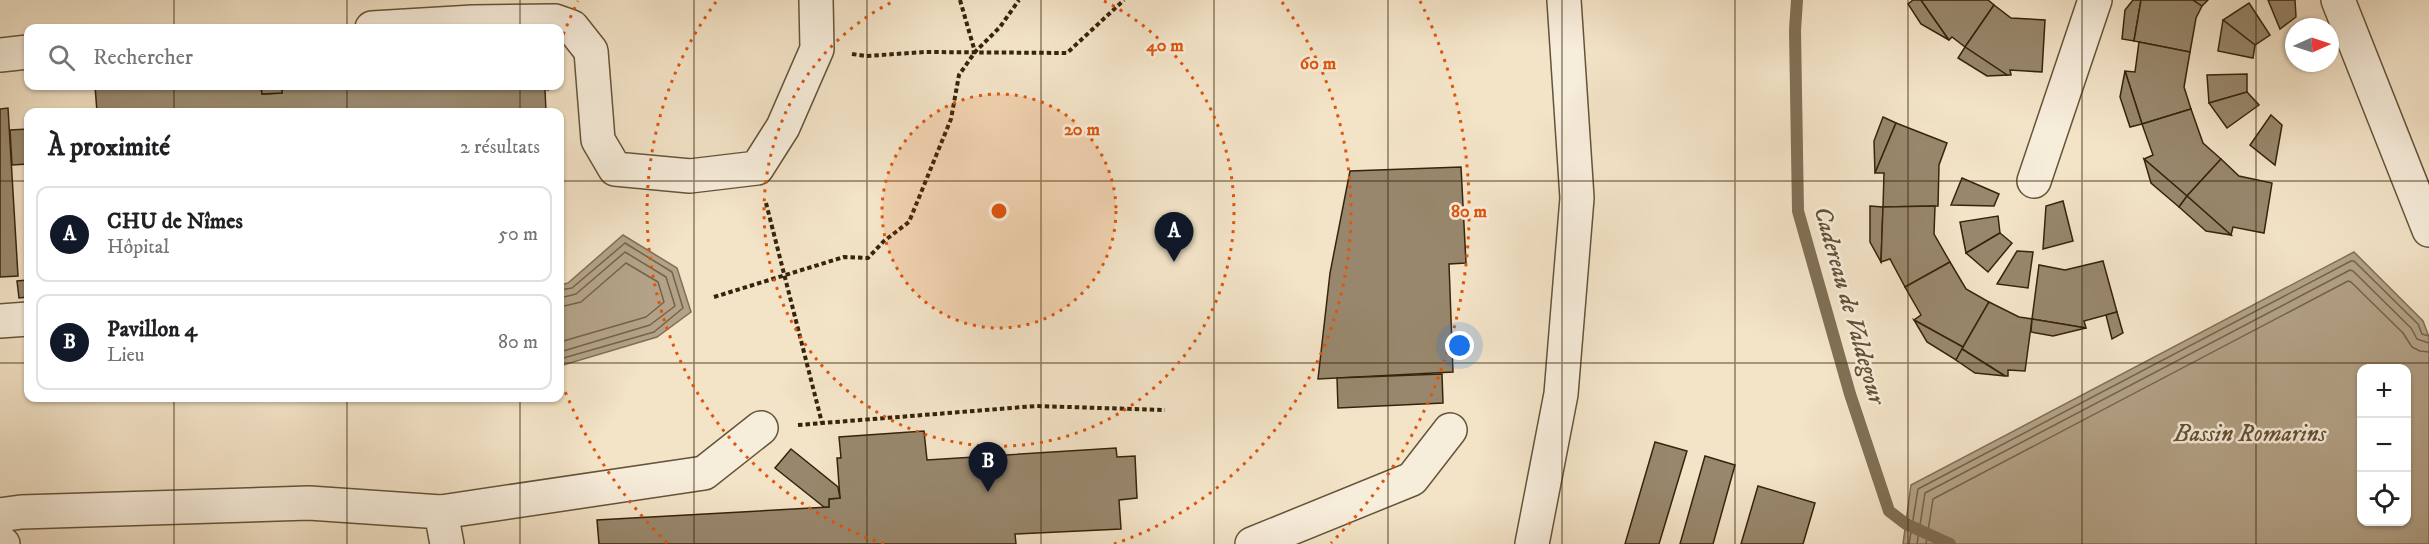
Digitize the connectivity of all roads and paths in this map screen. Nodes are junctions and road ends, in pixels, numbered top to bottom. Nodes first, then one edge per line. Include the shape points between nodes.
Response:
1 (816, 0) edge
2 (960, 0) edge
3 (1019, 0) edge
4 (1124, 0) edge
5 (1564, 0) edge
6 (2095, 0) edge
7 (2338, 0) edge
8 (439, 24) edge
9 (564, 24) edge
10 (564, 24) edge
11 (817, 49) junction
12 (24, 52) edge
13 (975, 52) junction
14 (0, 55) edge
15 (2034, 181) dead end
16 (767, 207) dead end
17 (2429, 230) edge
18 (785, 276) junction
19 (714, 297) dead end
20 (24, 319) edge
21 (0, 321) edge
22 (1165, 410) dead end
23 (822, 423) junction
24 (761, 428) joint
25 (1450, 430) dead end
26 (441, 512) junction
27 (0, 515) edge
28 (447, 544) edge
29 (1252, 544) edge
30 (1532, 544) edge

1 - 11 street
2 - 13 path
3 - 13 path
4 - 13 path via 1067,53
5 - 30 street via 1577,198 1562,394
6 - 15 street
7 - 17 street
8 - 10 street via 555,21
9 - 11 street via 572,27 591,51 598,140 615,169 690,176 757,168 783,127
11 - 13 path via 866,56
12 - 14 street
13 - 18 path via 959,75 951,119 909,222 868,258 844,257
16 - 18 path
18 - 19 path
18 - 23 path
20 - 21 street
22 - 23 path via 1036,406
23 - 24 path
24 - 26 street via 704,473
25 - 29 street via 1412,479
26 - 27 street via 309,503
26 - 28 street

